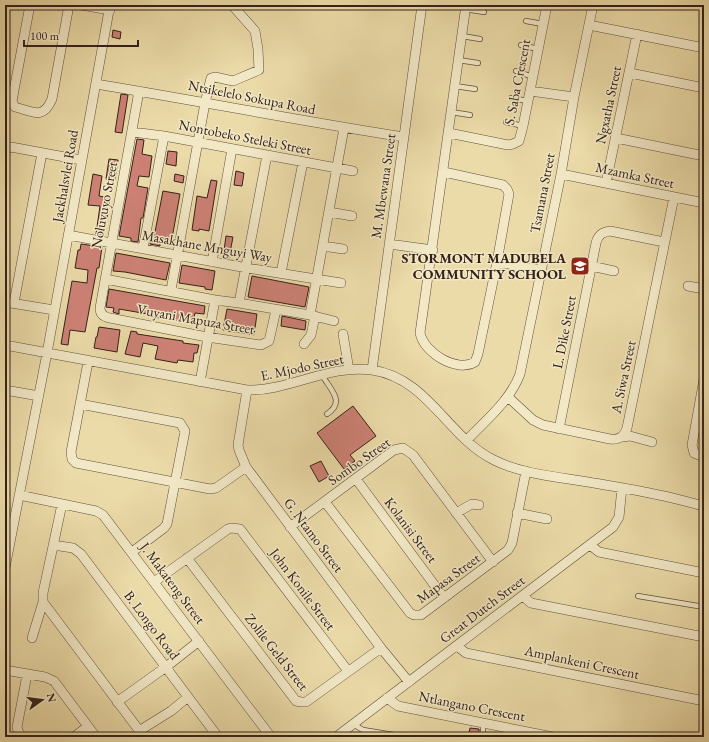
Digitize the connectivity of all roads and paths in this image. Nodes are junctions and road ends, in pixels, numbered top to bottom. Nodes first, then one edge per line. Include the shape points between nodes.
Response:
1 (30, 5) edge
2 (69, 5) edge
3 (81, 5) edge
4 (232, 5) edge
5 (422, 5) edge
6 (547, 5) edge
7 (593, 5) edge
8 (466, 7) edge
9 (110, 8) edge
10 (484, 12) dead end
11 (526, 21) dead end
12 (543, 24) junction
13 (589, 25) junction
14 (637, 34) junction
15 (462, 36) junction
16 (480, 38) dead end
17 (521, 45) dead end
18 (704, 48) edge
19 (538, 49) junction
20 (458, 60) junction
21 (478, 63) dead end
22 (516, 71) dead end
23 (630, 73) junction
24 (533, 76) junction
25 (96, 84) junction
26 (454, 86) junction
27 (704, 88) edge
28 (475, 89) dead end
29 (139, 90) junction
30 (530, 91) junction
31 (574, 97) junction
32 (511, 98) dead end
33 (528, 101) junction
34 (205, 103) junction
35 (451, 112) junction
36 (470, 115) dead end
37 (506, 122) dead end
38 (523, 126) junction
39 (344, 128) junction
40 (132, 132) junction
41 (449, 133) junction
42 (164, 136) junction
43 (404, 138) junction
44 (616, 138) junction
45 (198, 143) junction
46 (232, 149) junction
47 (5, 150) edge
48 (42, 153) junction
49 (267, 156) junction
50 (704, 156) edge
51 (81, 160) junction
52 (302, 162) junction
53 (336, 167) junction
54 (353, 171) dead end
55 (444, 172) junction
56 (561, 174) junction
57 (606, 182) junction
58 (674, 197) junction
59 (704, 203) edge
60 (329, 212) junction
61 (352, 215) dead end
62 (68, 236) junction
63 (664, 242) junction
64 (111, 244) junction
65 (389, 244) junction
66 (323, 246) junction
67 (143, 249) junction
68 (343, 249) dead end
69 (432, 250) junction
70 (178, 256) junction
71 (212, 262) junction
72 (497, 262) junction
73 (592, 266) junction
74 (246, 268) junction
75 (541, 270) junction
76 (614, 270) dead end
77 (281, 273) junction
78 (105, 279) junction
79 (316, 279) junction
80 (341, 283) dead end
81 (688, 286) dead end
82 (704, 289) edge
83 (171, 290) junction
84 (215, 300) junction
85 (10, 302) edge
86 (239, 303) junction
87 (54, 310) junction
88 (276, 310) junction
89 (312, 316) junction
90 (110, 318) joint
91 (334, 321) dead end
92 (343, 334) dead end
93 (207, 336) junction
94 (304, 344) dead end
95 (5, 345) edge
96 (47, 353) junction
97 (88, 362) junction
98 (349, 370) junction
99 (372, 370) junction
100 (322, 375) junction
101 (704, 379) edge
102 (200, 382) junction
103 (5, 390) edge
104 (247, 390) junction
105 (39, 396) junction
106 (508, 397) junction
107 (80, 404) junction
108 (327, 414) dead end
109 (559, 429) junction
110 (622, 438) junction
111 (467, 440) junction
112 (652, 442) dead end
113 (704, 458) edge
114 (246, 467) junction
115 (526, 471) junction
116 (356, 479) junction
117 (175, 483) junction
118 (622, 488) junction
119 (19, 495) junction
120 (325, 502) junction
121 (62, 504) junction
122 (479, 505) dead end
123 (704, 506) edge
124 (456, 513) junction
125 (517, 513) junction
126 (547, 519) dead end
127 (290, 527) junction
128 (53, 545) junction
129 (590, 545) junction
130 (132, 552) junction
131 (187, 558) junction
132 (493, 562) junction
133 (5, 568) edge
134 (704, 573) edge
135 (154, 582) junction
136 (523, 596) junction
137 (638, 596) dead end
138 (444, 598) junction
139 (43, 602) junction
140 (704, 607) edge
141 (704, 637) edge
142 (32, 638) dead end
143 (199, 641) junction
144 (457, 646) junction
145 (381, 648) junction
146 (166, 667) junction
147 (5, 670) edge
148 (348, 671) junction
149 (27, 675) junction
150 (409, 682) junction
151 (188, 697) junction
152 (387, 698) junction
153 (704, 701) edge
154 (117, 702) junction
155 (483, 723) junction
156 (353, 724) junction
157 (88, 726) junction
158 (142, 734) edge
159 (22, 737) edge
160 (74, 737) edge
161 (96, 737) edge
162 (218, 737) edge
163 (271, 737) edge
164 (336, 737) edge
165 (406, 737) edge
166 (483, 737) edge
167 (553, 737) edge

1 - 2 street via 12,101 15,107 38,113 48,108 52,98
3 - 9 street
4 - 34 street via 255,31 260,70 236,80 211,78
5 - 43 street, M. Mbewana Street
6 - 12 street, S. Saba Crescent
7 - 13 street, Tsamana Street
8 - 10 lane
8 - 15 street
9 - 25 street, Jackhalsvlei Road
11 - 12 lane
12 - 19 street, S. Saba Crescent
13 - 14 street
13 - 31 street, Tsamana Street
14 - 18 street
14 - 23 street, Ngxatha Street
15 - 16 lane
15 - 20 street
17 - 19 lane
19 - 24 street, S. Saba Crescent
20 - 21 lane
20 - 26 street
22 - 24 lane
23 - 27 street
23 - 44 street, Ngxatha Street
24 - 30 street, S. Saba Crescent
25 - 29 street, Ntsikelelo Sokupa Road
25 - 51 street, Jackhalsvlei Road
26 - 28 lane
26 - 35 street
29 - 34 street, Ntsikelelo Sokupa Road
29 - 40 street, Noluvuyo Street
30 - 31 street
30 - 33 street, S. Saba Crescent
31 - 56 street, Tsamana Street
32 - 33 lane
33 - 38 street, S. Saba Crescent
34 - 39 street, Ntsikelelo Sokupa Road
34 - 45 street
35 - 36 lane
35 - 41 street
37 - 38 lane
38 - 41 street, S. Saba Crescent via 520,138 516,143 508,145
39 - 43 street, Ntsikelelo Sokupa Road
39 - 53 street
40 - 42 street, Nontobeko Steleki Street
40 - 64 street, Noluvuyo Street
41 - 55 street
42 - 45 street, Nontobeko Steleki Street
42 - 67 street
43 - 65 street, M. Mbewana Street
44 - 50 street
44 - 57 street, Ngxatha Street
45 - 46 street, Nontobeko Steleki Street
45 - 70 street
46 - 49 street, Nontobeko Steleki Street
46 - 71 street
47 - 48 street via 11,147
48 - 51 street
48 - 85 street
49 - 52 street, Nontobeko Steleki Street
49 - 74 street
51 - 62 street, Jackhalsvlei Road
52 - 53 street, Nontobeko Steleki Street
52 - 77 street
53 - 54 street, Nontobeko Steleki Street
53 - 60 street
55 - 69 street
55 - 72 street via 503,185 508,190
56 - 57 street, Mzamka Street
56 - 75 street, Tsamana Street
57 - 58 street, Mzamka Street
58 - 59 street, Mzamka Street
58 - 63 street, A. Siwa Street
60 - 61 street
60 - 66 street
62 - 64 street, Masakhane Mnguyi Way
62 - 87 street, Jackhalsvlei Road
63 - 73 street, L. Dike Street via 603,232 597,239
63 - 110 street, A. Siwa Street via 627,428
64 - 67 street, Masakhane Mnguyi Way
64 - 78 street, Noluvuyo Street
65 - 69 street
65 - 99 street, M. Mbewana Street
66 - 68 street
66 - 79 street
67 - 70 street, Masakhane Mnguyi Way
69 - 72 street via 421,336 434,353 458,365 469,365 477,358
70 - 71 street, Masakhane Mnguyi Way
70 - 83 street
71 - 74 street, Masakhane Mnguyi Way
72 - 75 street
73 - 76 street
73 - 109 street, L. Dike Street
74 - 77 street, Masakhane Mnguyi Way
74 - 86 street
75 - 106 street, Tsamana Street via 522,367
77 - 79 street, Masakhane Mnguyi Way
78 - 83 street
78 - 90 street, Noluvuyo Street via 100,311
79 - 80 street, Masakhane Mnguyi Way
79 - 89 street
81 - 82 street
83 - 84 street
84 - 86 street
84 - 93 street
85 - 87 street
86 - 88 street
87 - 96 street, Jackhalsvlei Road
88 - 89 street
88 - 93 street, Vuyani Mapuza Street via 269,340 261,345
89 - 91 street
89 - 94 street via 311,335
90 - 93 street, Vuyani Mapuza Street
92 - 98 street
93 - 102 street
95 - 96 street, E. Mjodo Street
96 - 97 street, E. Mjodo Street
96 - 105 street, Jackhalsvlei Road
97 - 102 street, E. Mjodo Street
97 - 107 street
98 - 99 street, E. Mjodo Street
98 - 100 street, E. Mjodo Street
99 - 111 street, E. Mjodo Street via 392,376 414,388
100 - 104 street, E. Mjodo Street via 277,388
100 - 108 lane via 337,402 335,408
101 - 113 street via 692,445 694,453
102 - 104 street, E. Mjodo Street
103 - 105 street
104 - 114 street, G. Ntamo Street via 238,445
105 - 119 street, Jackhalsvlei Road
106 - 109 street via 533,420
106 - 111 street, Tsamana Street
107 - 117 street via 71,452 76,463
107 - 117 street via 180,423 186,434
109 - 110 street via 610,439
110 - 112 street via 630,436
111 - 115 street, E. Mjodo Street via 494,460
114 - 117 street via 213,489
114 - 127 street, G. Ntamo Street
115 - 118 street, E. Mjodo Street
115 - 125 street, Mapasa Street
116 - 120 street, Sombo Street
116 - 124 street, Sombo Street via 394,450 403,448 413,455
116 - 138 street, Kolanisi Street
117 - 130 street via 167,524
118 - 123 street, E. Mjodo Street
118 - 129 street, Great Dutch Street via 618,521
119 - 121 street, J. Makateng Street
119 - 133 street, Jackhalsvlei Road
120 - 127 street, Sombo Street
120 - 138 street, Mapasa Street via 410,613 421,615
121 - 128 street
121 - 130 street, J. Makateng Street via 101,513
122 - 124 street via 472,504
124 - 132 street, Sombo Street
125 - 126 street
125 - 132 street, Mapasa Street via 510,548
127 - 145 street, G. Ntamo Street
128 - 139 street
128 - 146 street, B. Longo Road via 73,548 81,554
129 - 134 street via 599,552
129 - 136 street, Great Dutch Street
130 - 135 street, J. Makateng Street
131 - 135 street
131 - 148 street, John Konile Street via 228,529 240,529
131 - 148 street, Zolile Geld Street via 296,701 306,702
132 - 138 street, Mapasa Street
135 - 143 street, J. Makateng Street
136 - 141 street via 531,603
136 - 144 street, Great Dutch Street
137 - 140 lane
139 - 142 street
139 - 154 street
143 - 146 street
143 - 163 street, J. Makateng Street
144 - 150 street, Great Dutch Street
144 - 153 street, Amplankeni Crescent via 466,653
145 - 148 street, Zolile Geld Street
145 - 150 street, G. Ntamo Street
146 - 151 street, B. Longo Road
146 - 154 street
147 - 149 street
149 - 157 street via 45,677 54,682
149 - 159 street via 17,727
150 - 152 street, Great Dutch Street
151 - 158 street
151 - 162 street, B. Longo Road
152 - 155 street, Ntlangano Crescent via 398,706
152 - 156 street, Great Dutch Street
154 - 158 street
155 - 166 lane
155 - 167 street, Ntlangano Crescent
156 - 164 street, Great Dutch Street
156 - 165 lane via 363,730
157 - 160 street
157 - 161 street

